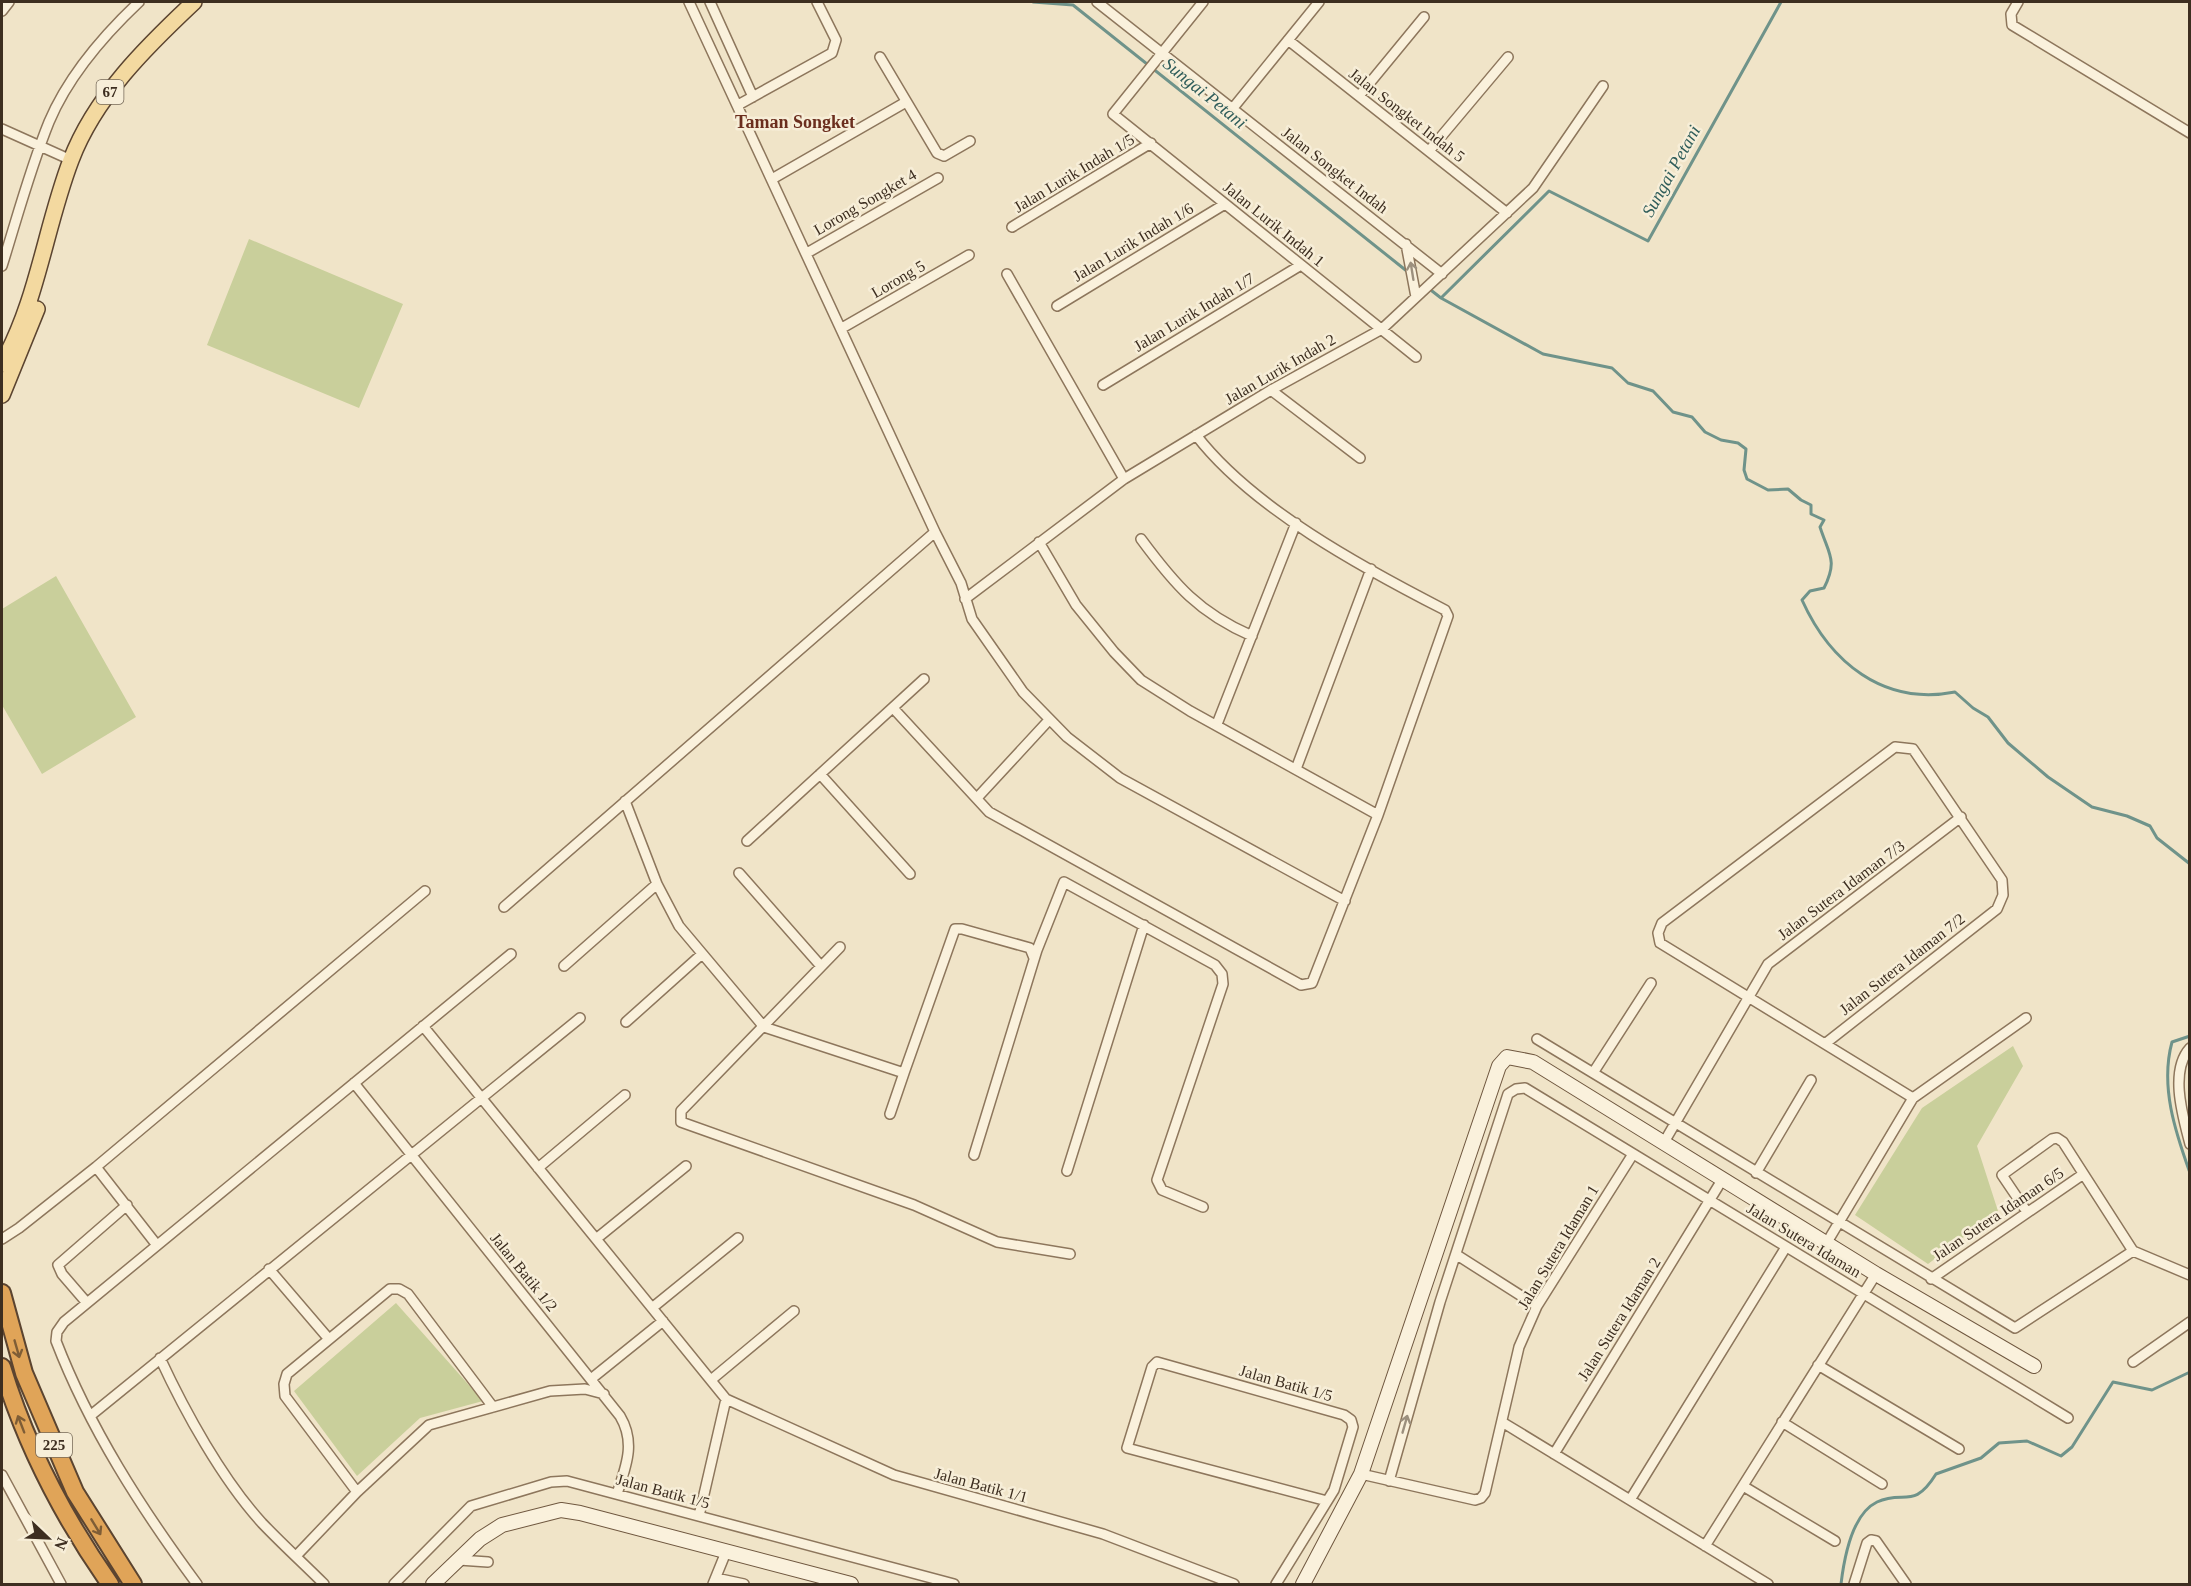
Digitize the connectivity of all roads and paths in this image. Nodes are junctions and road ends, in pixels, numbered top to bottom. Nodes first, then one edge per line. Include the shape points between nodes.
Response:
1 (9, 2) edge
2 (139, 2) edge
3 (194, 2) edge
4 (689, 2) edge
5 (710, 2) edge
6 (817, 2) edge
7 (1097, 2) edge
8 (1203, 2) edge
9 (1319, 2) edge
10 (2018, 2) edge
11 (2, 11) edge
12 (1424, 17) dead end
13 (1288, 40) junction
14 (880, 57) dead end
15 (1159, 57) junction
16 (1508, 57) dead end
17 (1603, 86) dead end
18 (1359, 96) junction
19 (753, 97) junction
20 (906, 102) junction
21 (738, 105) junction
22 (1233, 108) junction
23 (2, 129) edge
24 (2190, 133) edge
25 (970, 141) dead end
26 (1151, 143) junction
27 (40, 146) junction
28 (1429, 151) junction
29 (71, 160) junction
30 (938, 178) dead end
31 (772, 179) junction
32 (58, 203) junction
33 (1225, 204) junction
34 (1507, 213) junction
35 (1012, 227) dead end
36 (1406, 244) junction
37 (807, 253) junction
38 (969, 255) dead end
39 (1301, 265) junction
40 (2, 266) edge
41 (1007, 274) dead end
42 (1442, 274) junction
43 (1416, 297) junction
44 (1057, 306) dead end
45 (842, 328) junction
46 (1382, 329) junction
47 (1416, 357) dead end
48 (2, 364) edge
49 (1103, 385) dead end
50 (1271, 390) junction
51 (2, 395) edge
52 (1196, 435) junction
53 (1360, 458) dead end
54 (1124, 480) junction
55 (1296, 523) junction
56 (935, 532) junction
57 (1142, 539) dead end
58 (1039, 542) junction
59 (1371, 569) junction
60 (965, 598) junction
61 (1252, 636) junction
62 (924, 679) dead end
63 (893, 708) junction
64 (1049, 720) junction
65 (1217, 724) junction
66 (1296, 769) junction
67 (820, 774) junction
68 (976, 798) junction
69 (625, 801) junction
70 (1378, 815) junction
71 (1961, 817) junction
72 (747, 841) dead end
73 (739, 873) dead end
74 (910, 874) dead end
75 (657, 884) junction
76 (425, 891) dead end
77 (1345, 901) junction
78 (504, 907) dead end
79 (1144, 926) junction
80 (840, 947) dead end
81 (512, 954) dead end
82 (702, 954) junction
83 (1034, 958) junction
84 (820, 965) junction
85 (564, 966) dead end
86 (1651, 984) dead end
87 (1748, 996) junction
88 (580, 1018) dead end
89 (2026, 1018) dead end
90 (626, 1022) dead end
91 (423, 1026) junction
92 (764, 1027) junction
93 (1537, 1039) dead end
94 (1826, 1043) junction
95 (2188, 1054) edge
96 (904, 1073) junction
97 (1593, 1073) junction
98 (1810, 1080) dead end
99 (354, 1083) junction
100 (625, 1095) dead end
101 (481, 1098) junction
102 (1913, 1098) junction
103 (890, 1114) dead end
104 (1675, 1123) junction
105 (1663, 1144) junction
106 (2190, 1144) edge
107 (1633, 1154) junction
108 (974, 1155) dead end
109 (410, 1156) junction
110 (686, 1166) dead end
111 (96, 1167) junction
112 (538, 1168) junction
113 (1067, 1171) dead end
114 (1756, 1173) junction
115 (2082, 1175) junction
116 (1722, 1180) junction
117 (1710, 1200) junction
118 (126, 1205) junction
119 (1203, 1207) dead end
120 (2027, 1212) junction
121 (1839, 1222) junction
122 (738, 1238) dead end
123 (2, 1239) edge
124 (596, 1239) junction
125 (156, 1244) junction
126 (1826, 1244) junction
127 (1786, 1247) junction
128 (2133, 1251) junction
129 (1070, 1254) dead end
130 (1457, 1255) junction
131 (269, 1269) junction
132 (1876, 1274) junction
133 (2190, 1275) edge
134 (1931, 1279) junction
135 (2, 1293) edge
136 (1863, 1294) junction
137 (87, 1303) junction
138 (1537, 1306) junction
139 (652, 1308) junction
140 (794, 1311) dead end
141 (663, 1321) junction
142 (2190, 1322) edge
143 (328, 1338) junction
144 (160, 1358) junction
145 (2133, 1362) dead end
146 (1818, 1365) junction
147 (2034, 1366) dead end
148 (2, 1367) edge
149 (591, 1378) junction
150 (711, 1380) junction
151 (604, 1394) junction
152 (726, 1399) junction
153 (493, 1407) junction
154 (90, 1416) junction
155 (2068, 1418) dead end
156 (1502, 1422) junction
157 (1782, 1422) junction
158 (1959, 1449) dead end
159 (1554, 1454) junction
160 (1361, 1474) junction
161 (2, 1475) edge
162 (1389, 1481) junction
163 (1882, 1484) dead end
164 (1743, 1486) junction
165 (357, 1492) junction
166 (5, 1493) edge
167 (617, 1494) junction
168 (1630, 1500) junction
169 (1327, 1501) junction
170 (699, 1516) junction
171 (1836, 1541) dead end
172 (1705, 1546) junction
173 (726, 1552) junction
174 (296, 1556) junction
175 (459, 1560) junction
176 (489, 1562) dead end
177 (715, 1581) edge
178 (61, 1584) edge
179 (110, 1584) edge
180 (133, 1584) edge
181 (197, 1584) edge
182 (324, 1584) edge
183 (394, 1584) edge
184 (433, 1584) edge
185 (744, 1584) edge
186 (851, 1584) edge
187 (954, 1584) edge
188 (1234, 1584) edge
189 (1276, 1584) edge
190 (1303, 1584) edge
191 (1768, 1584) edge
192 (1854, 1584) edge
193 (1906, 1584) edge

1 - 11 street
2 - 27 street via 68,87
3 - 29 main road, 67 via 155,38 110,91
4 - 21 street
5 - 19 street
6 - 19 street via 836,40 832,53
7 - 15 street, Jalan Songket Indah
8 - 15 street
9 - 13 street
10 - 24 street via 2011,14 2012,25
12 - 18 street
13 - 18 street, Jalan Songket Indah 5
13 - 22 street
14 - 20 street
15 - 22 street, Jalan Songket Indah
15 - 26 street, Jalan Lurik Indah 1 via 1113,114
16 - 28 street
17 - 34 street, Jalan Lurik Indah 2 via 1543,175
18 - 28 street, Jalan Songket Indah 5
19 - 21 street
20 - 25 street via 940,155
20 - 31 street
21 - 31 street
22 - 36 street, Jalan Songket Indah
23 - 27 street
26 - 33 street, Jalan Lurik Indah 1
26 - 35 street, Jalan Lurik Indah 1/5
27 - 29 street
27 - 40 street
28 - 34 street, Jalan Songket Indah 5
29 - 32 main road, 67
30 - 37 street, Lorong Songket 4
31 - 37 street
32 - 48 main road, 67 via 26,314
32 - 51 main road, 67 via 44,287
33 - 39 street, Jalan Lurik Indah 1
33 - 44 street, Jalan Lurik Indah 1/6
34 - 42 street, Jalan Lurik Indah 2
36 - 42 street, Jalan Songket Indah
43 -> 36 street
37 - 45 street
38 - 45 street, Lorong 5
39 - 46 street, Jalan Lurik Indah 1
39 - 49 street, Jalan Lurik Indah 1/7
41 - 54 street
42 - 43 street, Jalan Lurik Indah 2
43 - 46 street, Jalan Lurik Indah 2
45 - 56 street
46 - 47 street, Jalan Lurik Indah 1
46 - 50 street, Jalan Lurik Indah 2
50 - 52 street, Jalan Lurik Indah 2
50 - 53 street
52 - 54 street, Jalan Lurik Indah 2
52 - 55 street via 1225,468
54 - 58 street, Jalan Lurik Indah 2
55 - 59 street
55 - 61 street
56 - 60 street via 962,583
56 - 69 street
57 - 61 street via 1171,579 1197,605
58 - 60 street, Jalan Lurik Indah 2
58 - 65 street via 1076,605 1141,680
59 - 66 street
59 - 70 street via 1445,610 1448,616
60 - 64 street via 969,613 992,647 1023,692
61 - 65 street
62 - 63 street
63 - 67 street
63 - 68 street
64 - 68 street
64 - 77 street via 1120,778
65 - 66 street
66 - 70 street
67 - 72 street
67 - 74 street
68 - 77 street via 989,812 1300,985 1312,983
69 - 75 street
69 - 78 street
70 - 77 street
71 - 87 street, Jalan Sutera Idaman 7/3 via 1768,964
71 - 87 street via 1912,749 1895,747 1662,924 1658,933 1660,943
71 - 94 street, Jalan Sutera Idaman 7/2 via 2002,880 2003,895 1997,909
73 - 84 street
75 - 82 street via 679,926
75 - 85 street
76 - 111 street
79 - 83 street via 1064,882
79 - 113 street
79 - 119 street via 1215,965 1222,974 1223,984 1157,1180 1162,1190
80 - 84 street
81 - 91 street
82 - 90 street
82 - 92 street
83 - 96 street via 1030,948 955,929
83 - 108 street
84 - 92 street
86 - 97 street
87 - 94 street
87 - 104 street, Jalan Sutera Idaman 7/3
88 - 101 street
89 - 102 street
91 - 99 street
91 - 101 street
92 - 96 street
92 - 129 street via 681,1111 681,1122 914,1205 997,1242
93 - 97 street
94 - 102 street
95 - 106 street via 2179,1102
96 - 103 street
97 - 104 street
98 - 114 street
99 - 109 street, Jalan Batik 1/2
99 - 125 street
100 - 112 street
101 - 109 street
101 - 112 street
102 - 121 street
104 - 105 street, Jalan Sutera Idaman 7/3
104 - 114 street
105 - 116 street
105 - 160 street via 1533,1062 1507,1057 1500,1066
107 - 117 street, Jalan Sutera Idaman
107 - 130 street, Jalan Sutera Idaman via 1525,1088 1516,1089 1508,1094
107 - 138 street, Jalan Sutera Idaman 1
109 - 131 street
109 - 149 street, Jalan Batik 1/2
110 - 124 street
111 - 118 street
111 - 123 street
112 - 124 street
114 - 121 street
115 - 120 street, Jalan Sutera Idaman 6/5
115 - 120 street via 2063,1142 2052,1139 2005,1171 2003,1180
115 - 128 street
116 - 117 street, Jalan Sutera Idaman 2
116 - 126 street
117 - 127 street, Jalan Sutera Idaman
117 - 159 street, Jalan Sutera Idaman 2
118 - 125 street
118 - 137 street via 58,1265
120 - 134 street, Jalan Sutera Idaman 6/5
121 - 126 street
121 - 134 street
122 - 139 street
124 - 139 street
125 - 137 street
126 - 132 street
127 - 136 street, Jalan Sutera Idaman
127 - 168 street
128 - 133 street
128 - 134 street via 2015,1328
130 - 138 street
162 -> 130 street
131 - 143 street
131 - 144 street
132 - 136 street
132 - 147 street
135 -> 180 highway, 225 via 24,1373 70,1482
136 - 146 street
136 - 155 street, Jalan Sutera Idaman
137 - 154 street via 64,1322 57,1332 57,1341
138 - 156 street, Jalan Sutera Idaman 1 via 1519,1347
139 - 141 street
140 - 150 street
141 - 149 street
141 - 150 street
142 - 145 street
143 - 153 street via 390,1289 399,1289 408,1294
143 - 165 street via 287,1374 285,1396
144 - 154 street
144 - 174 street via 184,1410 245,1501
146 - 157 street
146 - 158 street
179 -> 148 highway, 225 via 34,1457
149 - 151 street, Jalan Batik 1/2
150 - 152 street
151 - 153 street via 568,1389
151 - 167 street, Jalan Batik 1/2 via 627,1427 630,1440
152 - 170 street
152 - 188 street, Jalan Batik 1/1 via 894,1475 1103,1534
153 - 165 street via 429,1425
154 - 181 street via 142,1509
156 - 159 street
156 - 162 street, Jalan Sutera Idaman 1 via 1481,1498 1475,1500
157 - 163 street
157 - 164 street
159 - 168 street
160 - 162 street
160 - 190 street
161 - 166 street
164 - 171 street
164 - 172 street
165 - 174 street
166 - 178 street
167 - 170 street, Jalan Batik 1/5
167 - 183 street, Jalan Batik 1/5 via 567,1481 551,1482 471,1506
168 - 172 street
169 - 169 street, Jalan Batik 1/5 via 1127,1448 1149,1372 1157,1362 1351,1420 1353,1427 1340,1479
169 - 189 street, Jalan Batik 1/5
170 - 187 street, Jalan Batik 1/5
172 - 191 street
173 - 175 street via 561,1510 501,1525
173 - 177 street
173 - 186 street
174 - 182 street
175 - 176 street
175 - 184 street
177 - 185 street
192 - 193 street via 1871,1540 1876,1541

